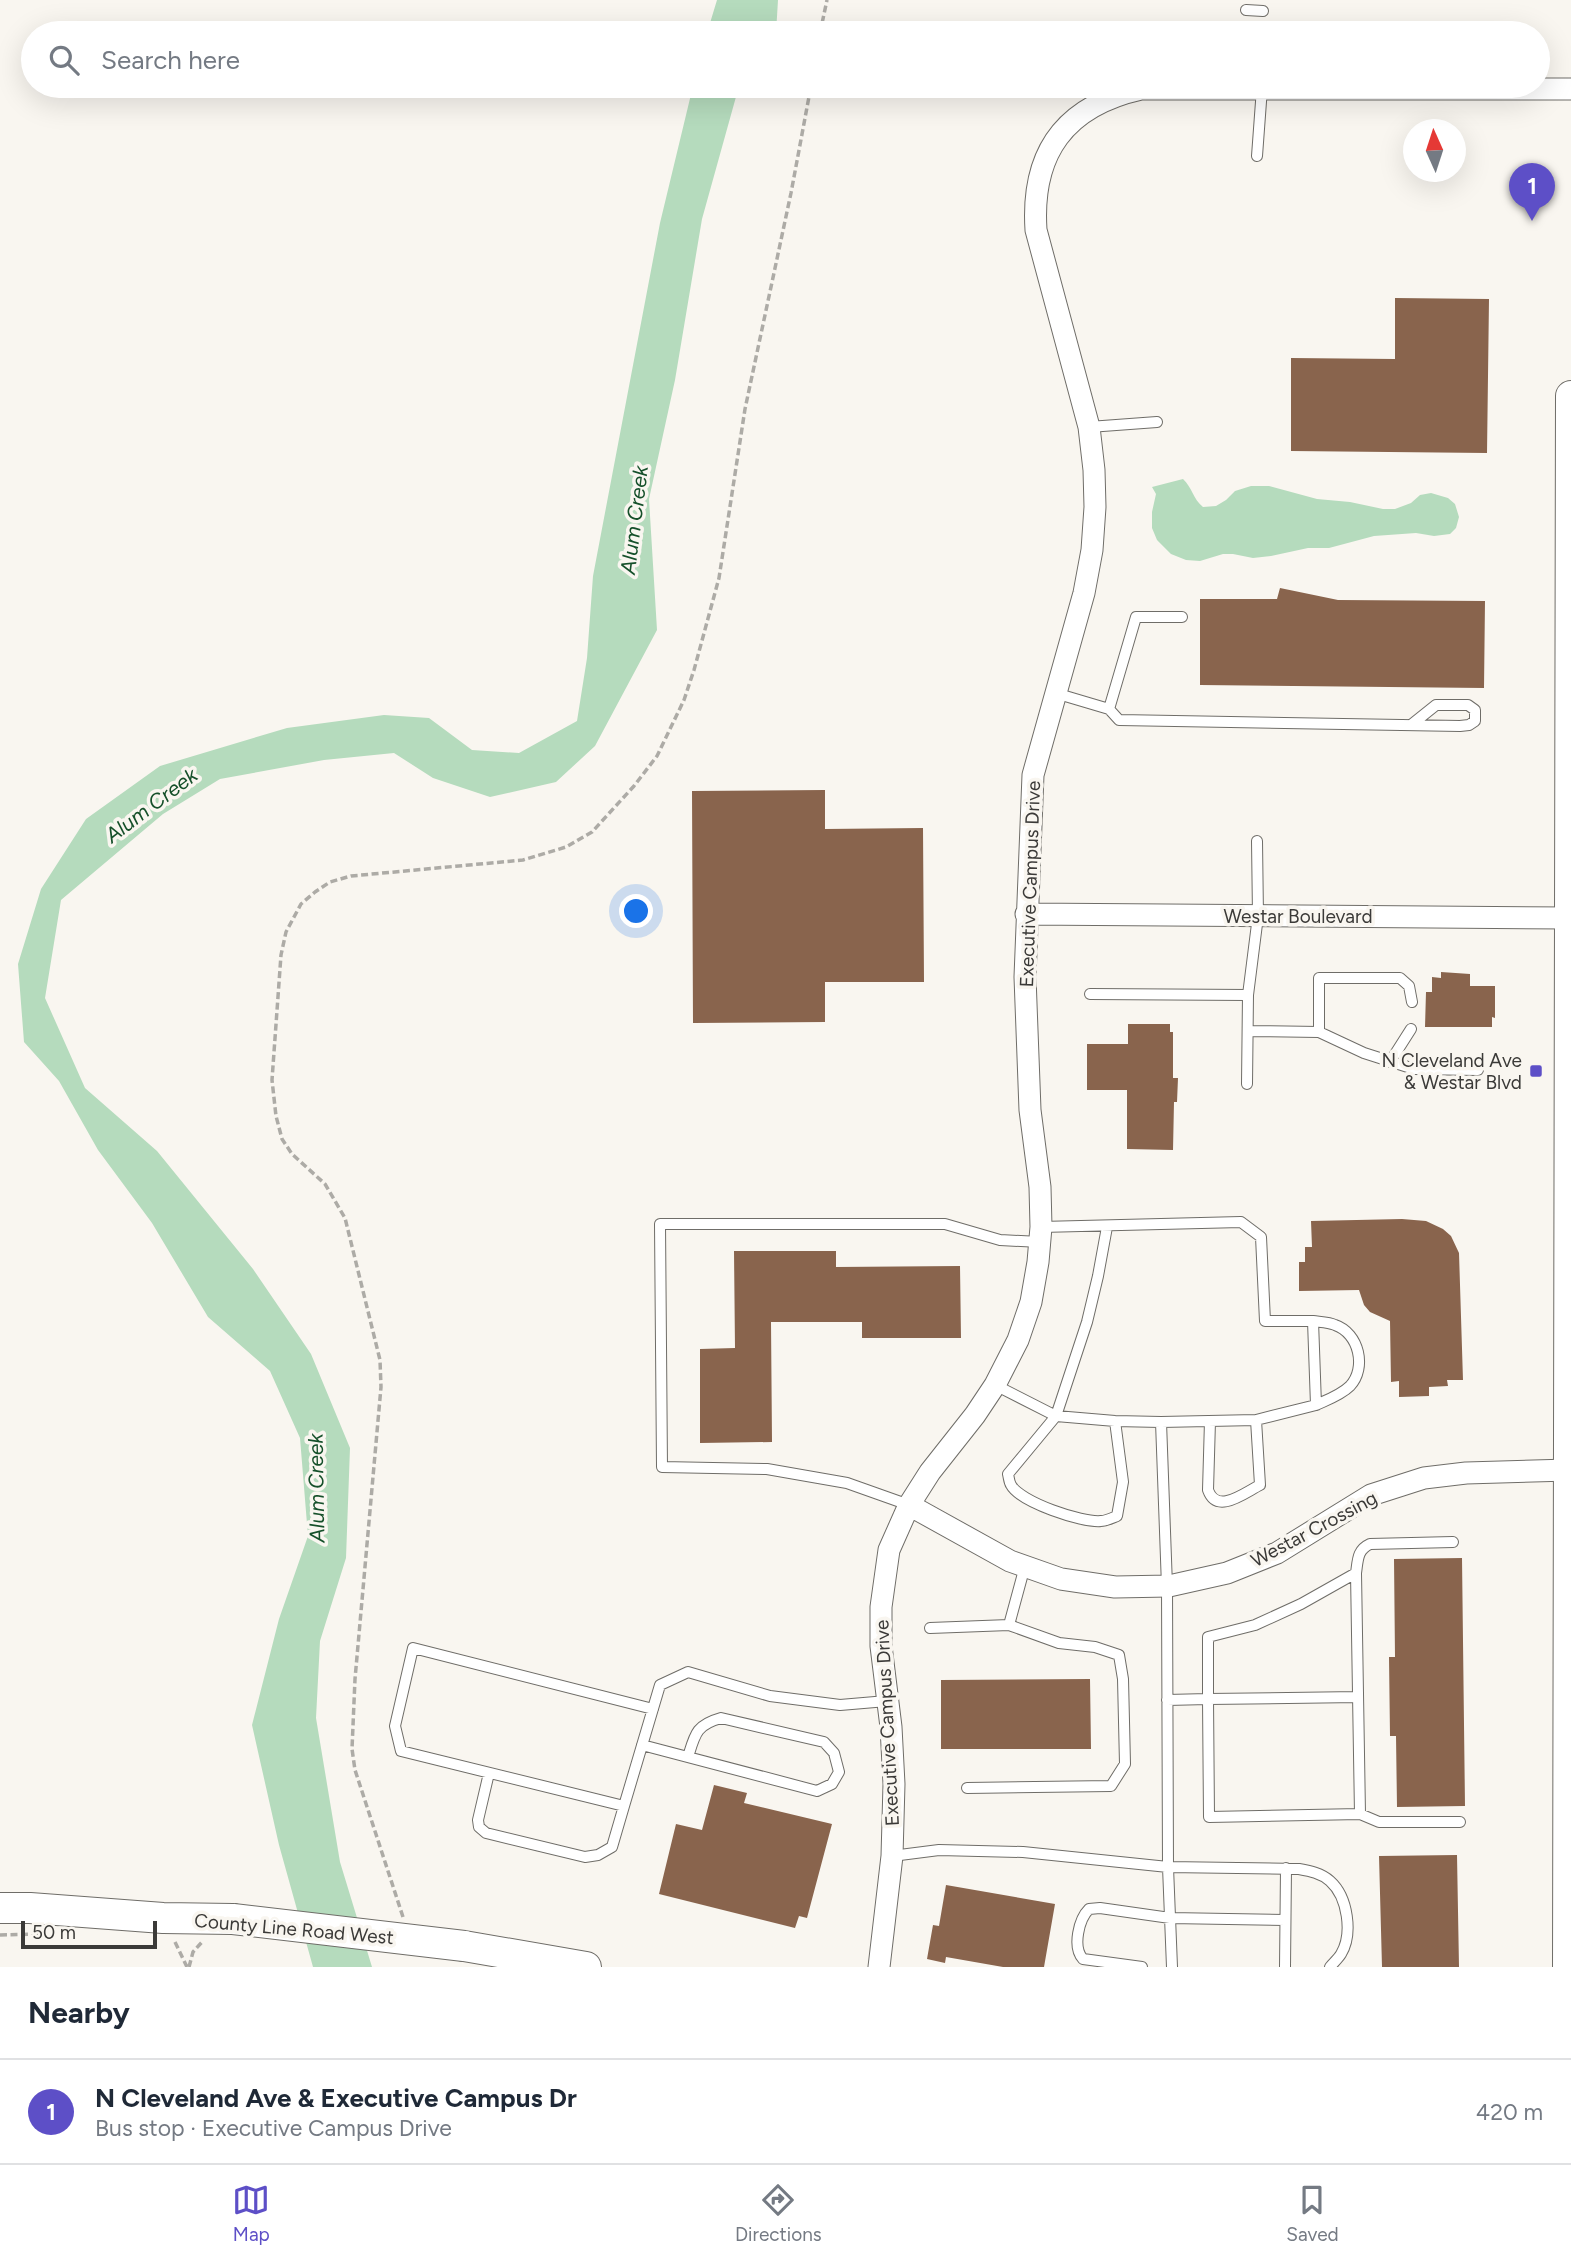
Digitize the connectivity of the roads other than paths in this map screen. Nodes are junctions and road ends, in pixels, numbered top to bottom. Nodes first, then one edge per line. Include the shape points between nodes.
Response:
1 (1246, 10) dead end
2 (1263, 11) dead end
3 (1550, 89) edge
4 (1571, 89) edge
5 (1111, 98) edge
6 (1261, 98) edge
7 (1257, 156) dead end
8 (1571, 396) edge
9 (1157, 422) dead end
10 (1088, 427) junction
11 (1182, 617) dead end
12 (1055, 693) junction
13 (1109, 709) junction
14 (1412, 725) junction
15 (1257, 841) dead end
16 (1026, 914) junction
17 (1258, 916) junction
18 (1571, 918) edge
19 (1090, 994) dead end
20 (1248, 995) junction
21 (1412, 1002) dead end
22 (1411, 1029) dead end
23 (1248, 1031) junction
24 (1319, 1032) junction
25 (1390, 1062) junction
26 (1478, 1070) dead end
27 (1247, 1084) dead end
28 (1107, 1227) junction
29 (1041, 1235) junction
30 (1313, 1321) junction
31 (995, 1385) junction
32 (1316, 1405) junction
33 (1056, 1416) junction
34 (1256, 1420) junction
35 (1115, 1421) junction
36 (1210, 1421) junction
37 (1161, 1422) junction
38 (1569, 1470) junction
39 (909, 1505) junction
40 (1453, 1542) dead end
41 (1025, 1566) junction
42 (1356, 1573) junction
43 (1167, 1586) junction
44 (1009, 1625) junction
45 (1570, 1627) edge
46 (930, 1628) dead end
47 (1358, 1697) junction
48 (1208, 1699) junction
49 (1167, 1700) junction
50 (887, 1701) junction
51 (653, 1709) junction
52 (1570, 1715) edge
53 (642, 1745) junction
54 (688, 1757) junction
55 (489, 1773) junction
56 (967, 1788) dead end
57 (624, 1806) junction
58 (1360, 1814) junction
59 (1460, 1822) dead end
60 (892, 1856) junction
61 (1168, 1867) junction
62 (1286, 1868) junction
63 (0, 1909) edge
64 (1170, 1918) junction
65 (1285, 1920) junction
66 (586, 1967) edge
67 (879, 1967) edge
68 (1142, 1967) edge
69 (1172, 1967) edge
70 (1285, 1967) edge
71 (1330, 1967) edge
72 (1568, 1967) edge

1 - 2 lane
3 - 4 street, Executive Campus Drive
5 - 10 street, Executive Campus Drive via 1078,117 1055,138 1038,178 1034,204 1036,230
6 - 7 lane
8 - 18 main road
9 - 10 lane
10 - 12 street, Executive Campus Drive via 1094,482 1091,550 1084,593
11 - 13 lane via 1136,617
12 - 13 lane
12 - 16 street, Executive Campus Drive via 1033,775
13 - 14 lane via 1119,720
14 - 14 lane via 1469,725 1475,721 1475,710 1468,705 1436,705
15 - 17 lane
16 - 17 street, Westar Boulevard
16 - 29 street, Executive Campus Drive via 1028,1083
17 - 18 street, Westar Boulevard
17 - 20 lane
18 - 38 main road
19 - 20 lane
20 - 23 lane
21 - 24 lane via 1409,986 1400,978 1319,978
22 - 25 lane
23 - 24 lane
23 - 27 lane
24 - 25 lane
25 - 26 lane via 1414,1069
28 - 29 lane
28 - 30 lane via 1241,1222 1261,1237 1265,1321
28 - 33 lane via 1087,1322
29 - 31 street, Executive Campus Drive via 1031,1302
29 - 39 lane via 1000,1240 945,1224 660,1224 662,1467 767,1469 847,1483
30 - 32 lane
30 - 32 lane via 1336,1325 1348,1333 1359,1359 1352,1384
31 - 33 lane
31 - 39 street, Executive Campus Drive
32 - 34 lane
33 - 35 lane
33 - 35 lane via 1008,1474 1011,1486 1049,1509 1078,1519 1102,1521 1117,1516 1122,1482
34 - 36 lane
34 - 36 lane via 1260,1485 1226,1502 1210,1498 1208,1490
35 - 37 lane
36 - 37 lane
37 - 43 lane
38 - 43 street, Westar Crossing via 1424,1478 1371,1495 1277,1553 1227,1573
38 - 45 main road
39 - 41 street, Westar Crossing
39 - 50 street, Executive Campus Drive via 890,1550 881,1607
40 - 42 lane via 1370,1544 1358,1556
41 - 43 street, Westar Crossing via 1061,1578 1115,1587
41 - 44 lane
42 - 47 lane
42 - 48 lane via 1255,1625 1208,1637
43 - 49 lane
44 - 46 lane
44 - 56 lane via 1059,1643 1119,1655 1125,1764 1111,1786
45 - 52 main road
47 - 48 lane
47 - 58 lane
48 - 49 lane
48 - 58 lane via 1209,1817
49 - 61 lane
50 - 51 lane via 840,1705 770,1696 688,1672 660,1685
50 - 60 street, Executive Campus Drive via 894,1784
51 - 53 lane
51 - 55 lane via 413,1648 395,1726 401,1751
52 - 72 main road
53 - 54 lane
53 - 57 lane
54 - 54 lane via 817,1791 832,1784 838,1772 834,1753 824,1742 720,1718 695,1732
55 - 57 lane
55 - 57 lane via 478,1820 486,1833 586,1857 598,1855 612,1847
58 - 59 lane via 1379,1822
60 - 61 lane via 939,1850 1023,1852
60 - 67 street, Executive Campus Drive
61 - 62 lane
61 - 64 lane
62 - 65 lane
62 - 71 lane via 1316,1873 1331,1882 1341,1899 1347,1937
63 - 66 main road, County Line Road West, bridge via 233,1919 464,1946
64 - 65 lane
64 - 68 lane via 1100,1908 1089,1909 1082,1916 1076,1947 1083,1959
64 - 69 lane
65 - 70 lane

